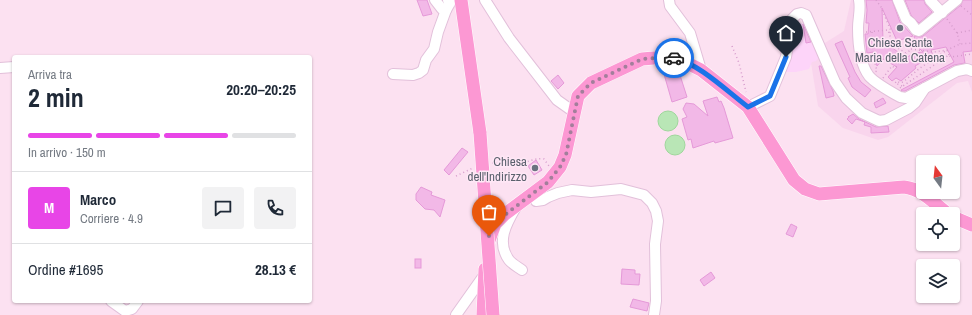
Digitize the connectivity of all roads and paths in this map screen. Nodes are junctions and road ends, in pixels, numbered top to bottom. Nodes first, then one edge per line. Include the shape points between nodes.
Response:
1 (435, 0) edge
2 (461, 0) edge
3 (486, 0) edge
4 (669, 0) edge
5 (859, 0) edge
6 (876, 0) edge
7 (898, 0) edge
8 (930, 0) edge
9 (957, 0) edge
10 (447, 5) edge
11 (942, 13) junction
12 (972, 15) edge
13 (865, 29) dead end
14 (972, 30) edge
15 (872, 32) junction
16 (957, 33) junction
17 (888, 34) junction
18 (972, 43) edge
19 (960, 44) junction
20 (913, 45) dead end
21 (732, 46) dead end
22 (911, 49) junction
23 (947, 50) junction
24 (907, 54) junction
25 (972, 54) edge
26 (949, 55) junction
27 (12, 67) edge
28 (0, 68) edge
29 (701, 70) junction
30 (877, 71) dead end
31 (972, 71) edge
32 (393, 74) dead end
33 (881, 77) dead end
34 (925, 88) junction
35 (746, 105) junction
36 (574, 112) junction
37 (490, 163) dead end
38 (478, 166) dead end
39 (554, 174) junction
40 (456, 176) dead end
41 (533, 195) junction
42 (517, 206) junction
43 (940, 207) edge
44 (960, 220) edge
45 (972, 225) edge
46 (522, 270) dead end
47 (485, 274) junction
48 (114, 303) edge
49 (136, 303) edge
50 (456, 315) edge
51 (483, 315) edge
52 (494, 315) edge
53 (654, 315) edge

1 - 10 street via 442,9
2 - 52 main road, bridge via 480,133
3 - 36 street via 509,38 557,100
4 - 29 street via 670,6 690,33
5 - 34 street via 859,45 869,76 900,97 906,98
6 - 17 path via 891,31
7 - 11 street via 906,19 919,32
8 - 11 street
9 - 11 street
9 - 12 path
10 - 32 street via 434,49 423,70 413,75
11 - 16 path
13 - 15 path via 866,32
14 - 16 path
15 - 17 path via 888,30
15 - 30 path via 873,58
16 - 19 path
17 - 24 path via 893,45
18 - 19 path
19 - 23 path
20 - 22 path
21 - 35 path via 747,96
22 - 23 path via 934,52
22 - 24 path
23 - 26 path
23 - 26 path via 900,83 895,83 902,86
24 - 33 path via 895,68 892,66
25 - 26 path via 951,57
27 - 28 street
29 - 35 main road
29 - 36 main road via 679,59 642,59 591,83 578,96
31 - 34 street via 967,68 957,71
34 - 35 street via 909,108 886,120 879,121 862,113 846,98 835,82 806,15 801,13 792,19 786,57 770,96
35 - 43 main road via 794,180 805,189 819,194 913,188 921,191
36 - 39 main road via 566,155
37 - 39 path via 514,164 540,158 544,159
38 - 40 path
39 - 41 main road
41 - 42 main road
41 - 53 street via 536,201 572,190 591,192 621,189 644,195 652,203 658,221 655,244
42 - 46 street via 502,238 503,248 510,261
42 - 47 main road via 495,224 489,236
44 - 45 main road
47 - 50 street
47 - 51 main road
48 - 49 street via 125,311 132,309

